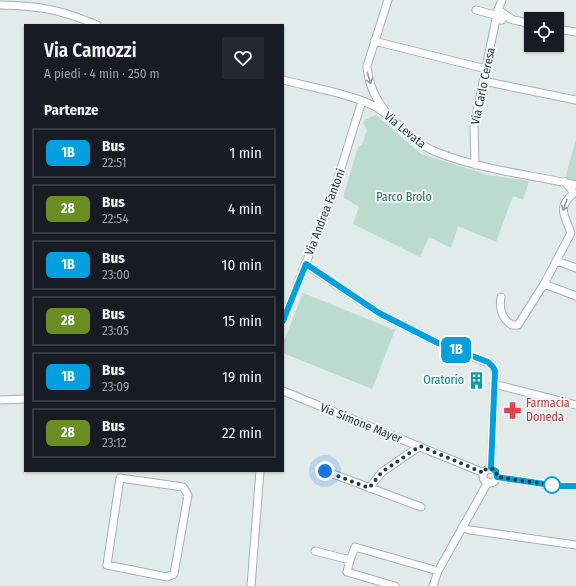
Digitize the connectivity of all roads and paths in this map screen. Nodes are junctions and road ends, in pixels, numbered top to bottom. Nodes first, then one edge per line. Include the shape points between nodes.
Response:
1 (388, 0) edge
2 (502, 2) edge
3 (0, 5) edge
4 (476, 10) dead end
5 (500, 16) junction
6 (524, 22) edge
7 (94, 24) edge
8 (564, 30) edge
9 (576, 32) edge
10 (374, 41) junction
11 (486, 69) junction
12 (284, 80) edge
13 (483, 81) junction
14 (576, 100) edge
15 (362, 101) junction
16 (390, 117) junction
17 (475, 166) junction
18 (565, 182) junction
19 (576, 185) edge
20 (575, 192) edge
21 (557, 261) junction
22 (306, 264) junction
23 (576, 268) edge
24 (544, 284) junction
25 (576, 296) edge
26 (501, 297) dead end
27 (284, 319) edge
28 (494, 384) junction
29 (284, 391) edge
30 (0, 400) edge
31 (24, 400) edge
32 (576, 405) edge
33 (420, 446) junction
34 (491, 468) junction
35 (325, 471) dead end
36 (260, 472) edge
37 (484, 473) junction
38 (120, 474) edge
39 (497, 477) junction
40 (488, 482) junction
41 (576, 486) edge
42 (369, 488) junction
43 (421, 507) dead end
44 (462, 526) junction
45 (576, 545) edge
46 (315, 551) dead end
47 (350, 560) junction
48 (438, 571) junction
49 (251, 586) edge
50 (395, 586) edge
51 (432, 586) edge

1 - 10 street
2 - 5 street, Via Carlo Ceresa
3 - 7 street via 45,7
4 - 5 street
5 - 6 street
5 - 11 street, Via Carlo Ceresa
8 - 9 street
10 - 11 street
10 -> 16 street via 368,74 378,102
11 - 13 street, Via Carlo Ceresa
12 - 15 street, Via Levata
13 - 14 street
13 - 17 street, Via Carlo Ceresa via 474,126
15 - 16 street, Via Levata
15 - 22 street, Via Andrea Fantoni via 332,197
16 - 17 street, Via Levata via 423,146
17 - 18 street, Via Levata
18 - 19 street, Via Levata
18 - 20 street
20 -> 21 street via 564,205 563,212 571,233
21 - 23 street
21 - 24 street
22 - 27 street, Via Andrea Fantoni
22 - 28 street via 379,313 438,343 491,364 495,371
24 - 25 street
24 - 26 street via 515,326 506,321 502,314
28 - 32 street
28 - 34 street
29 - 33 street, Via Simone Mayer
30 - 31 street
33 - 37 street, Via Simone Mayer
33 - 42 street via 382,472
34 - 37 street via 486,469
34 - 39 street via 496,471
35 - 42 street
36 - 49 street
37 - 40 street via 484,479
38 - 38 street via 183,487 188,495 174,574 167,577 107,565
39 - 40 street via 494,482
39 - 41 street via 558,486
40 - 44 street
42 - 43 street
44 - 45 street via 470,530
44 - 48 street
46 - 47 street
47 - 48 street via 355,547
47 - 50 street via 347,572
48 - 51 street

